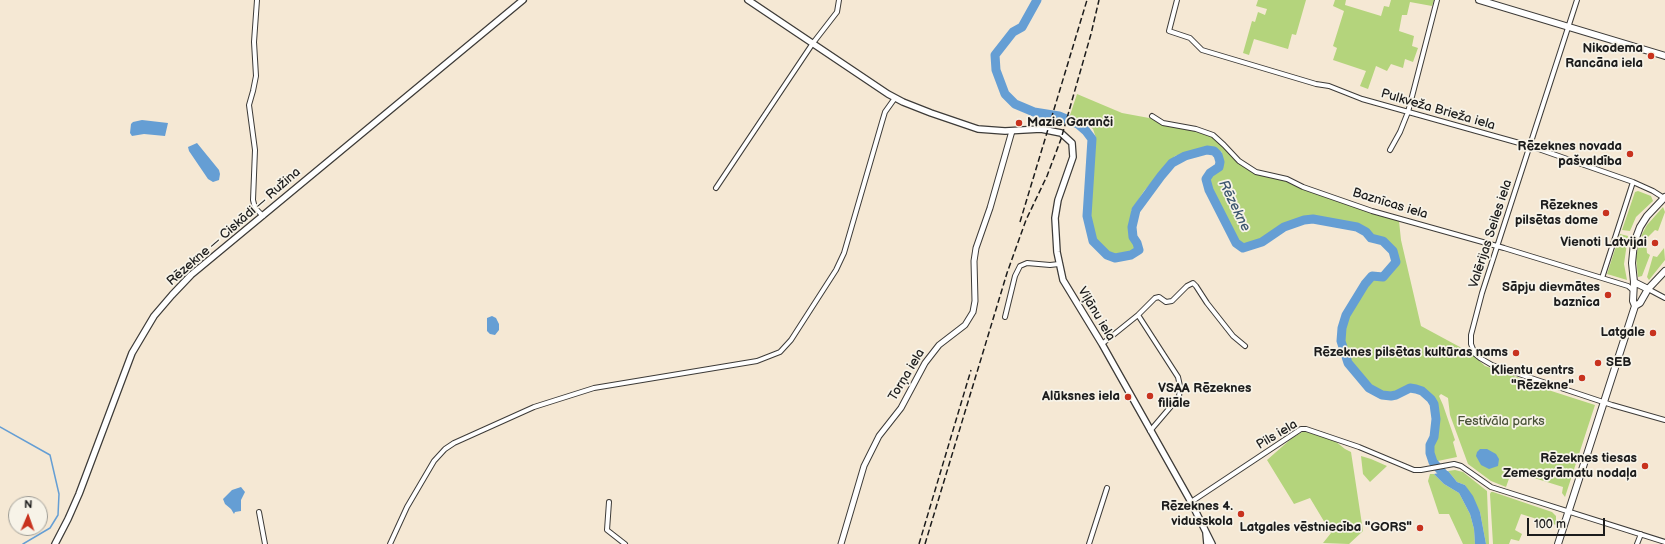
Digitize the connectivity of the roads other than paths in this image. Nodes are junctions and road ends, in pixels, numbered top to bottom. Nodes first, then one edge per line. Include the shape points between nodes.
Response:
1 (256, 0) edge
2 (523, 0) edge
3 (748, 0) edge
4 (839, 0) edge
5 (1177, 0) edge
6 (1437, 0) edge
7 (1479, 0) edge
8 (1577, 0) edge
9 (1568, 27) junction
10 (813, 43) junction
11 (1665, 56) edge
12 (895, 98) junction
13 (1408, 112) junction
14 (1152, 116) dead end
15 (1012, 131) junction
16 (1530, 146) junction
17 (1390, 150) dead end
18 (1633, 182) junction
19 (716, 188) dead end
20 (1665, 198) edge
21 (263, 216) junction
22 (1497, 246) junction
23 (1059, 264) junction
24 (1665, 271) edge
25 (1602, 278) junction
26 (1634, 282) junction
27 (1648, 289) junction
28 (1634, 291) junction
29 (1665, 298) edge
30 (1635, 306) junction
31 (1138, 315) junction
32 (1005, 317) dead end
33 (1102, 344) junction
34 (1245, 346) dead end
35 (1604, 402) junction
36 (1665, 420) edge
37 (1150, 431) junction
38 (1107, 488) dead end
39 (609, 502) dead end
40 (1191, 502) junction
41 (1568, 511) junction
42 (259, 512) dead end
43 (1206, 533) junction
44 (1641, 534) junction
45 (1665, 542) edge
46 (55, 544) edge
47 (265, 544) edge
48 (390, 544) edge
49 (625, 544) edge
50 (841, 544) edge
51 (1089, 544) edge
52 (1207, 544) edge
53 (1212, 544) edge
54 (1558, 544) edge
55 (1637, 544) edge

1 - 21 street via 256,76 249,106 255,150 253,200 255,208
2 - 21 main road, Rēzekne — Ciskādi — Ružina
3 - 10 main road, Viļānu iela
4 - 10 street via 837,12
5 - 13 street, Pulkveža Brieža iela via 1169,31 1190,38 1202,50 1329,86 1362,99
6 - 13 street
7 - 9 main road
8 - 9 street, Valērijas Seiles iela
9 - 11 main road
9 - 16 street, Valērijas Seiles iela
10 - 12 main road, Viļānu iela
10 - 19 street
12 - 15 main road, Viļānu iela via 978,129
12 - 48 street via 885,112 844,252 836,270 791,340 780,352 757,361 594,388 534,408 454,443 434,461 407,507
13 - 16 street, Pulkveža Brieža iela
13 - 17 street
14 - 22 street, Baznīcas iela via 1163,123 1213,135 1239,162 1256,172 1287,179 1303,187 1372,210
15 - 23 main road, Viļānu iela via 1040,128 1061,132 1072,143 1073,157 1058,200 1055,218
15 - 50 street, Torņa iela via 976,248 973,312 965,325 939,345 925,363 901,408 879,436 864,466
16 - 18 street, Pulkveža Brieža iela
16 - 22 street, Valērijas Seiles iela
18 - 20 street, Pulkveža Brieža iela
18 - 25 street
20 - 26 main road via 1647,216 1637,234 1632,256
21 - 46 main road, Rēzekne — Ciskādi — Ružina via 192,275 154,316 124,372 79,494
22 - 25 street, Baznīcas iela
22 - 35 street, Valērijas Seiles iela via 1470,335 1472,348 1480,358 1492,366
23 - 32 street via 1027,262 1020,266
23 - 33 main road, Viļānu iela via 1068,290
24 - 27 main road
25 - 28 street, Baznīcas iela via 1628,286
26 - 27 main road
26 - 28 main road
27 - 29 street
27 - 30 main road via 1640,303
28 - 30 main road
30 - 35 main road
31 - 33 street
31 - 34 street via 1156,297 1166,302 1172,301 1193,283 1233,336
31 - 37 street via 1178,377 1180,386 1179,397
33 - 37 main road, Viļānu iela
35 - 36 street
35 - 41 main road
37 - 40 main road, Viļānu iela
38 - 51 street
39 - 49 street via 608,530
40 - 41 street, Pils iela via 1302,429 1342,441 1414,470 1454,464 1461,466 1491,487
40 - 43 main road, Viļānu iela
41 - 44 street
41 - 54 main road
42 - 47 street
43 - 52 main road
43 - 53 main road
44 - 45 street
44 - 55 street

